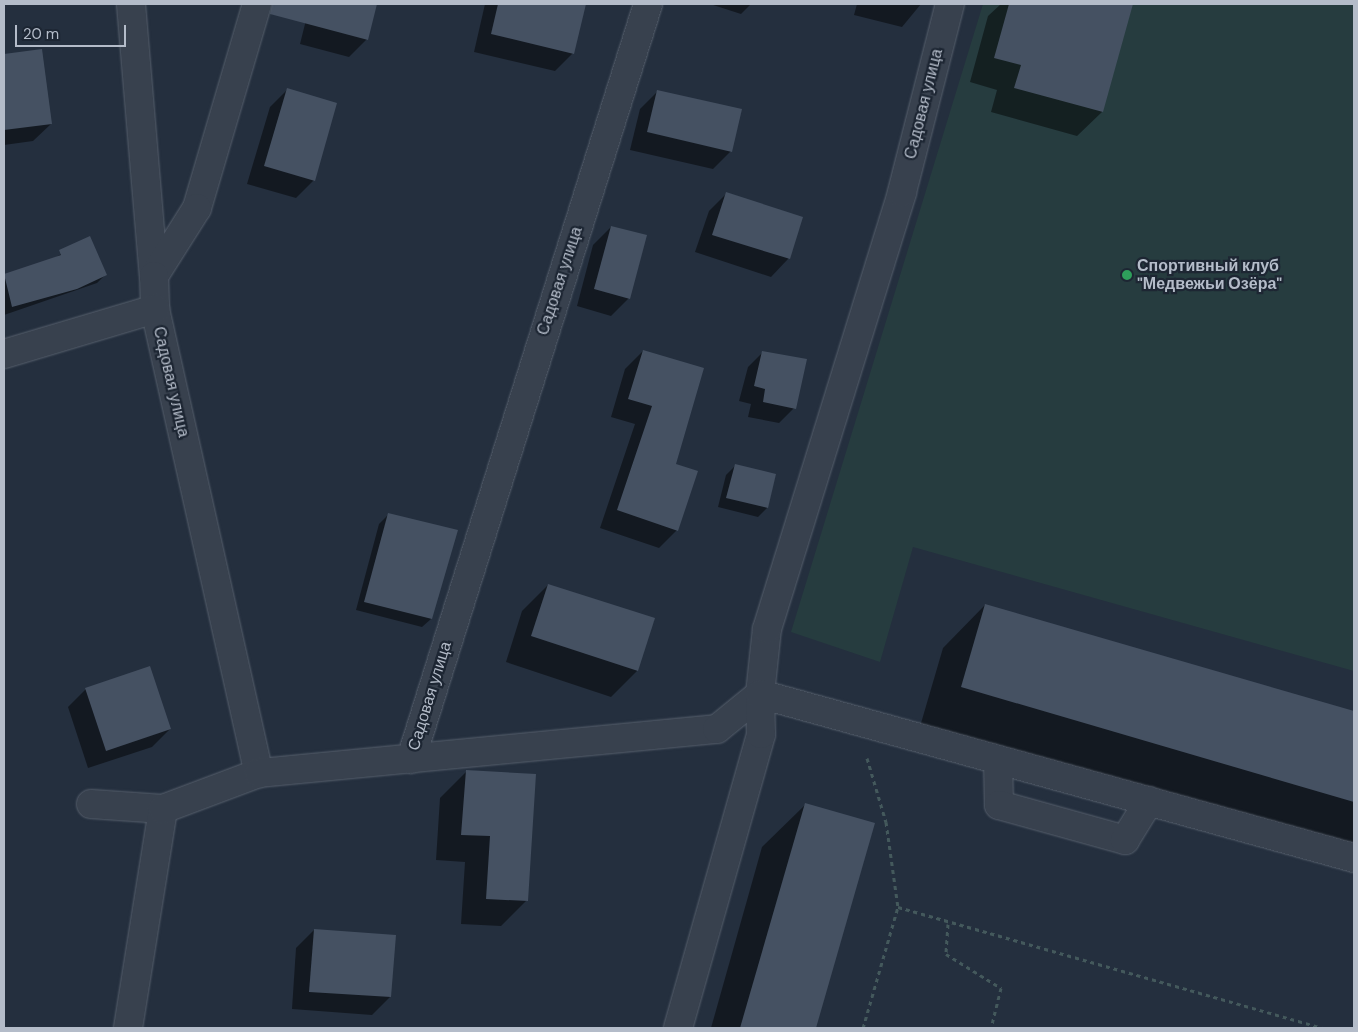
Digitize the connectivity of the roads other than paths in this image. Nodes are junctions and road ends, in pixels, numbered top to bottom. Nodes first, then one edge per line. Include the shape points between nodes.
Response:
1 (131, 4) edge
2 (257, 4) edge
3 (648, 4) edge
4 (950, 4) edge
5 (154, 276) junction
6 (155, 309) junction
7 (4, 354) edge
8 (760, 694) junction
9 (411, 759) junction
10 (998, 760) junction
11 (259, 773) junction
12 (1148, 801) junction
13 (91, 804) dead end
14 (163, 809) junction
15 (1354, 858) edge
16 (128, 1028) edge
17 (678, 1028) edge

1 - 5 street, Садовая улица
2 - 5 street via 197,208
3 - 9 street, Садовая улица
4 - 8 street, Садовая улица via 902,192 767,630
5 - 6 street, Садовая улица
6 - 7 street
6 - 11 street, Садовая улица
8 - 9 street via 717,729
8 - 10 street
8 - 17 street, Садовая улица via 761,734
9 - 11 street
10 - 12 street
10 - 12 street via 998,805 1125,840
11 - 14 street
12 - 15 street
13 - 14 street
14 - 16 street

